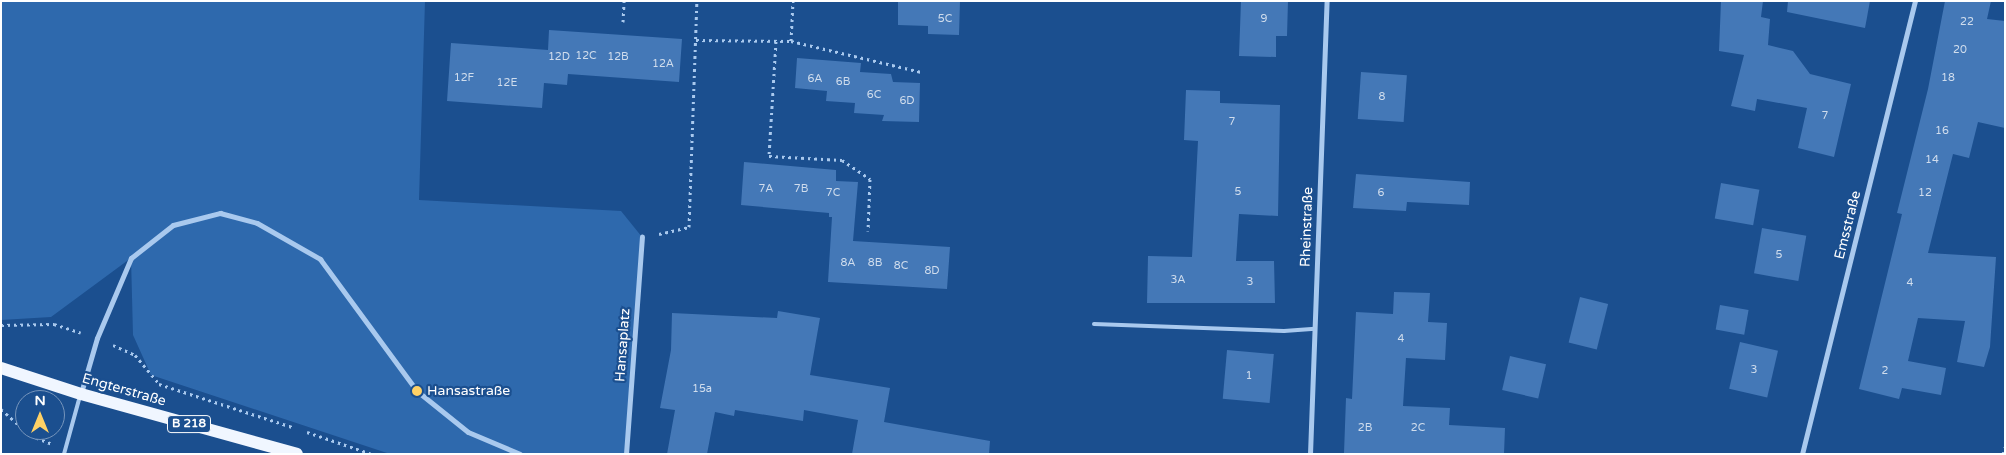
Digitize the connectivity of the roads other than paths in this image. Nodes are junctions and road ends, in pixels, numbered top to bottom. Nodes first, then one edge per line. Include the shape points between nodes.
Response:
1 (1327, 1) edge
2 (1915, 1) edge
3 (642, 237) road end
4 (1094, 324) dead end
5 (1315, 329) junction
6 (1, 368) edge
7 (81, 394) junction
8 (65, 451) edge
9 (297, 454) edge
10 (520, 454) edge
11 (626, 454) edge
12 (1310, 454) edge
13 (1802, 454) edge

1 - 5 street, Rheinstraße
2 - 13 street, Emsstraße
3 - 11 street, Hansaplatz
4 - 5 lane via 1284,331
5 - 12 street, Rheinstraße
6 - 7 main road, Engterstraße / B 218
7 - 8 lane
7 - 9 main road, Engterstraße / B 218
7 - 10 street via 97,338 131,258 173,225 220,212 257,223 320,259 417,391 468,432

